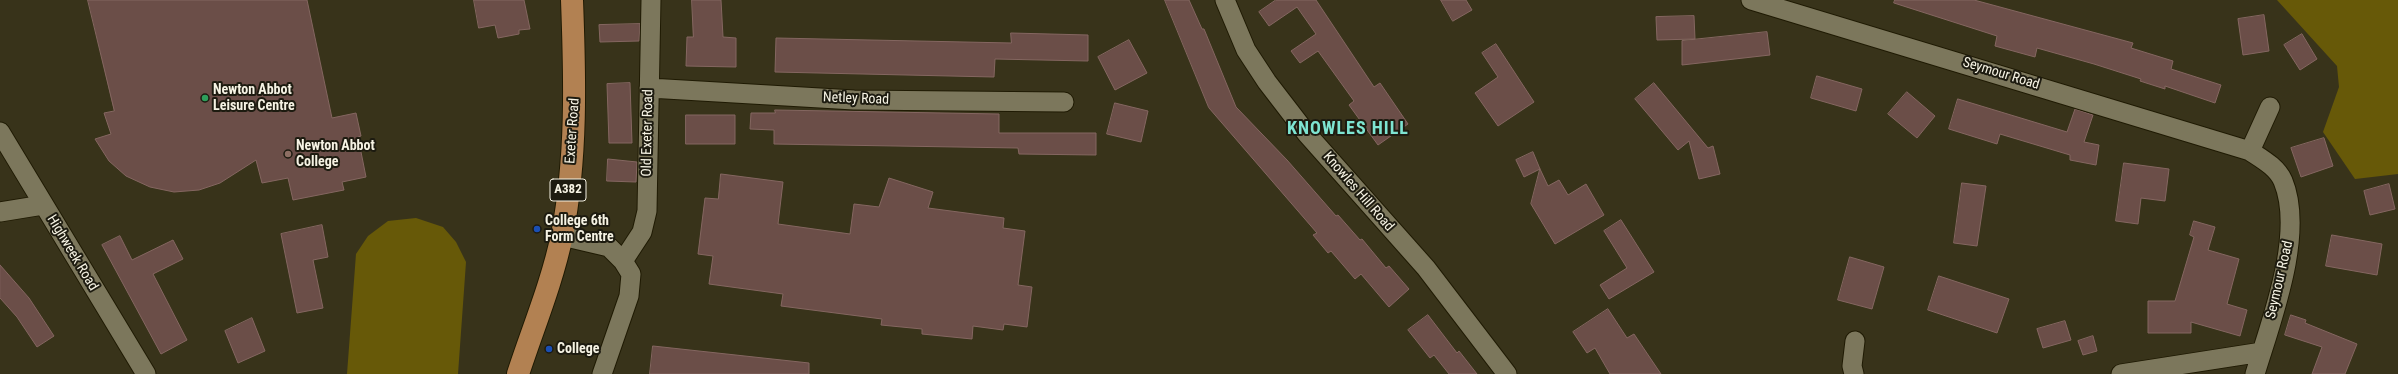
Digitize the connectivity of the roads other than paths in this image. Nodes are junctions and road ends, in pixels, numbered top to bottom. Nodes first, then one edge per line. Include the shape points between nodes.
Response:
1 (572, 0) edge
2 (651, 0) edge
3 (1225, 0) edge
4 (1751, 0) edge
5 (649, 88) junction
6 (1064, 102) dead end
7 (2270, 107) dead end
8 (0, 132) edge
9 (2250, 151) junction
10 (43, 205) junction
11 (0, 212) edge
12 (562, 236) junction
13 (623, 260) junction
14 (1855, 340) dead end
15 (2262, 352) junction
16 (146, 374) edge
17 (518, 374) edge
18 (602, 374) edge
19 (1507, 374) edge
20 (1854, 374) edge
21 (2121, 374) edge
22 (2255, 374) edge

1 - 12 main road, Exeter Road / A382 via 575,102 571,164
2 - 5 street, Old Exeter Road
3 - 19 street, Knowles Hill Road via 1246,50 1267,82 1307,134 1426,268
4 - 9 street, Seymour Road
5 - 6 street, Netley Road via 854,100
5 - 13 street, Old Exeter Road via 647,211 642,232
7 - 9 street
8 - 10 street, Highweek Road
9 - 15 street, Seymour Road via 2269,164 2283,181 2289,212 2289,245 2282,281
10 - 11 street
10 - 16 street, Highweek Road
12 - 13 street via 609,247
12 - 17 main road, Exeter Road / A382
13 - 18 street via 631,274 629,296
14 - 20 street via 1852,366
15 - 21 street
15 - 22 street, Seymour Road

